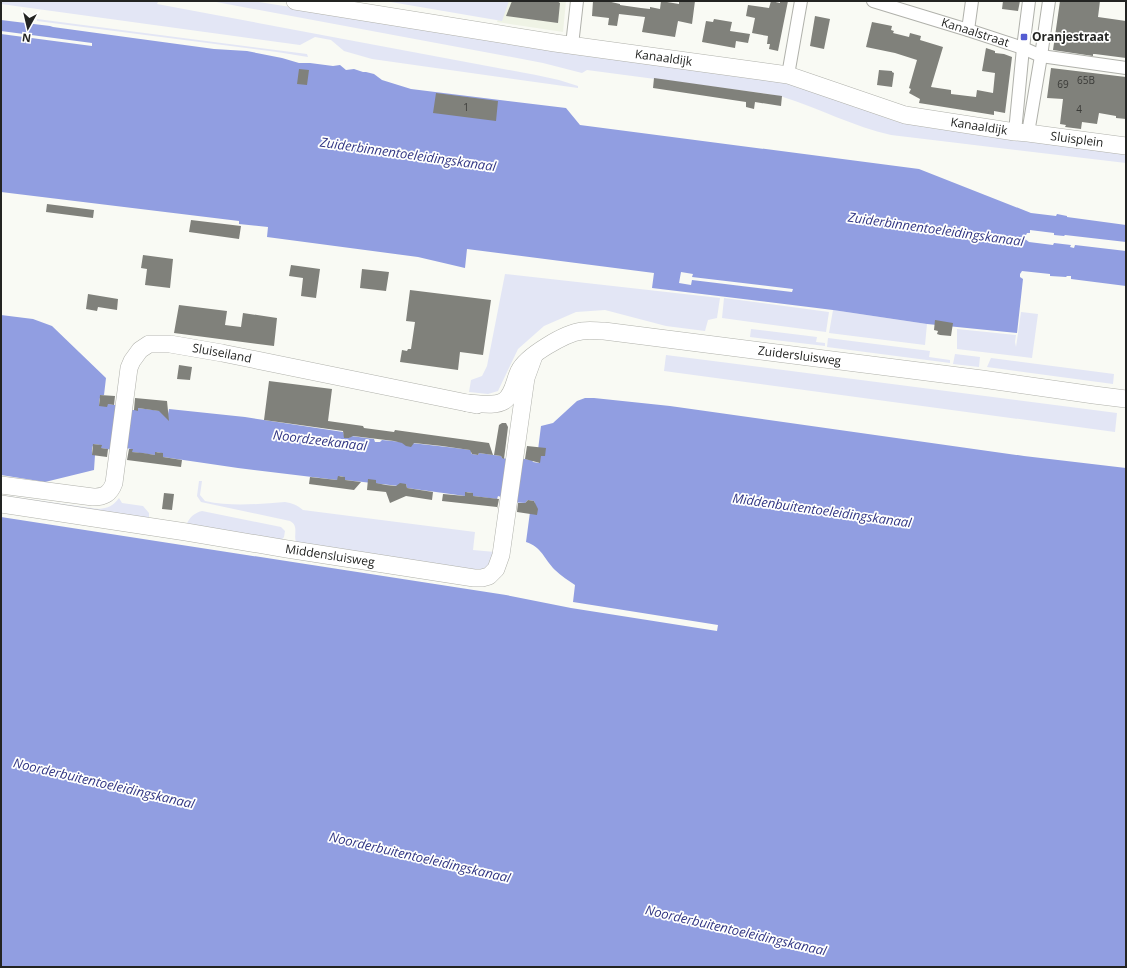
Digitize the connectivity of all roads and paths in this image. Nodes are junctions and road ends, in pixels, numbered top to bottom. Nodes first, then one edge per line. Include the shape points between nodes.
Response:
1 (295, 1) edge
2 (577, 1) edge
3 (801, 1) edge
4 (873, 1) edge
5 (972, 1) edge
6 (1029, 1) edge
7 (1049, 1) edge
8 (968, 30) junction
9 (572, 45) junction
10 (1023, 48) junction
11 (1041, 56) junction
12 (1126, 68) edge
13 (788, 76) junction
14 (1022, 133) junction
15 (1126, 146) edge
16 (1126, 399) edge
17 (517, 404) junction
18 (1, 485) edge
19 (1, 504) edge

1 - 9 street, Kanaaldijk
2 - 9 street
3 - 13 street
4 - 8 street, Kanaalstraat
5 - 8 street
6 - 10 street
7 - 11 street
8 - 10 street, Kanaalstraat
9 - 13 street, Kanaaldijk
10 - 11 street, Kanaalstraat
10 - 14 street
11 - 12 street, Kanaalstraat
11 - 14 street
13 - 14 street, Kanaaldijk via 905,115
14 - 15 street, Sluisplein
16 - 17 street, Zuidersluisweg via 604,331 581,331 560,338 534,356
17 - 18 street, Sluiseiland via 512,411 496,409 222,353 170,344 150,344 140,350 129,368 114,483 108,493 93,497
17 - 19 street, Middensluisweg via 521,419 501,555 496,569 489,576 482,578

